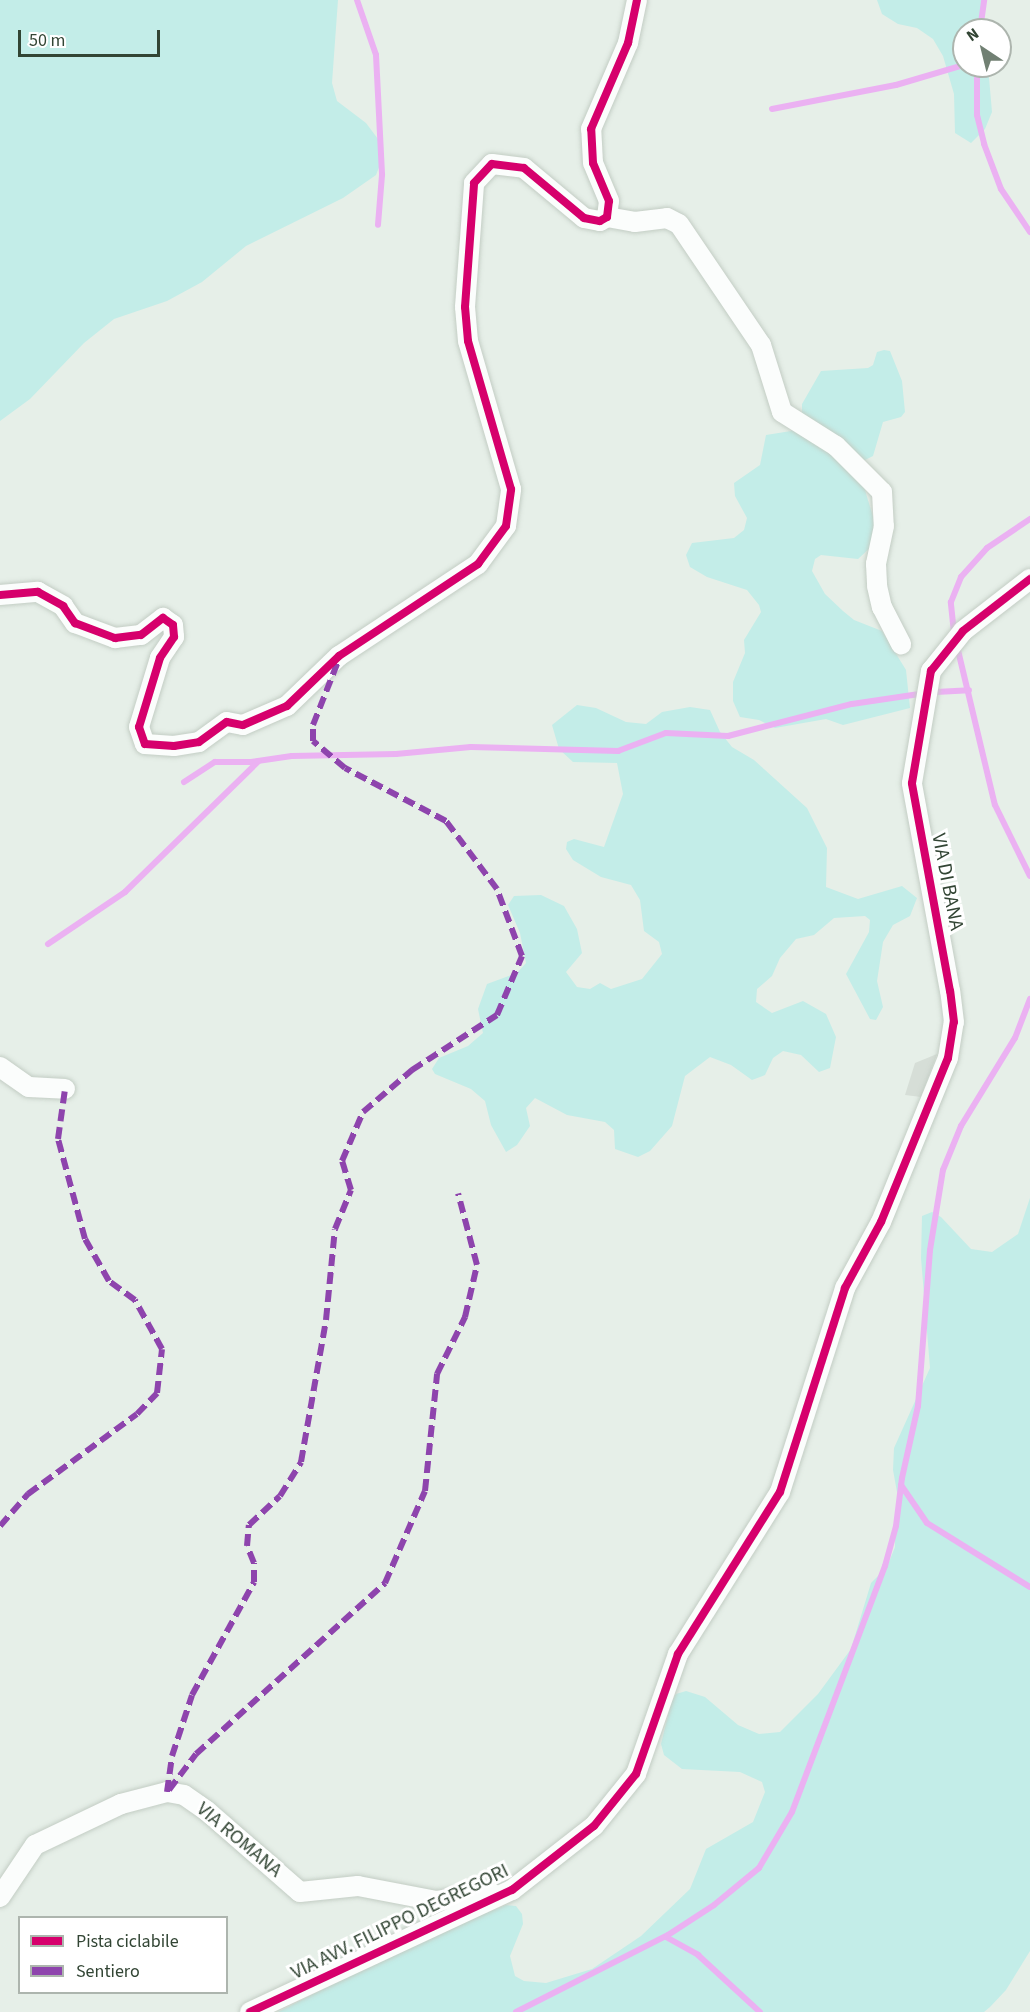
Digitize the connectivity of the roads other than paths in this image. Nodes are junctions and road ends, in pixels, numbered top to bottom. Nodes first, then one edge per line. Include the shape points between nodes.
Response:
1 (637, 0) edge
2 (607, 217) junction
3 (1030, 579) edge
4 (0, 595) edge
5 (901, 644) dead end
6 (0, 1067) edge
7 (65, 1089) dead end
8 (881, 1222) joint
9 (512, 1890) junction
10 (0, 1897) edge
11 (250, 2012) edge

1 - 2 street via 628,43 591,129 593,163 609,201
2 - 4 street via 600,221 584,218 531,171 516,166 492,164 474,183 465,307 468,342 511,489 506,526 478,564 339,656 287,706 243,725 227,722 199,742 145,744 139,727 160,658 174,637 173,625 163,618 141,635 115,638 75,623 63,606 38,592
2 - 5 street via 635,222 667,218 679,224 760,345 782,412 836,446 882,492 884,526 876,564 877,586 882,608
3 - 8 street, VIA DI BANA via 963,630 931,671 912,783 954,1022 948,1058
6 - 7 street via 29,1088
8 - 9 street, VIA AVV. FILIPPO DEGREGORI via 845,1288 780,1492 678,1654 636,1774 594,1826
9 - 10 street, VIA ROMANA via 437,1901 358,1886 300,1892 207,1811 184,1795 167,1792 121,1804 35,1845
9 - 11 street, VIA AVV. FILIPPO DEGREGORI

